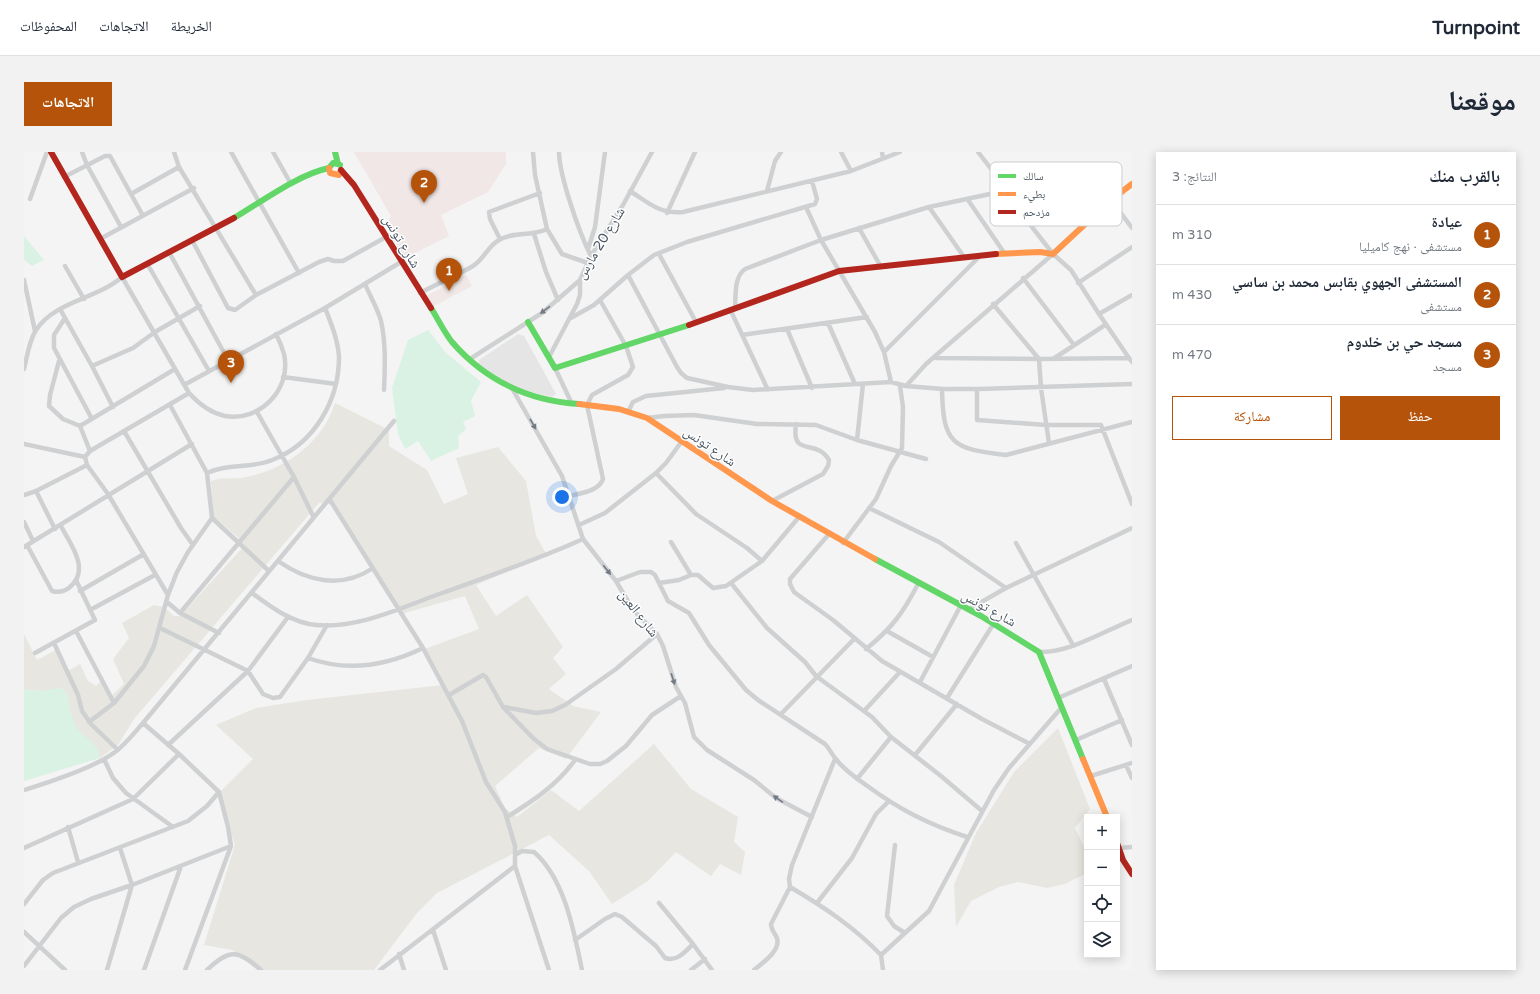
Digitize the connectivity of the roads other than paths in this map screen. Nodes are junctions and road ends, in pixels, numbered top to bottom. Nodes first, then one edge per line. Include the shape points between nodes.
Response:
1 (50, 152) edge
2 (82, 152) edge
3 (174, 152) edge
4 (231, 152) edge
5 (273, 152) edge
6 (335, 152) edge
7 (532, 152) edge
8 (559, 152) edge
9 (605, 152) edge
10 (652, 152) edge
11 (695, 152) edge
12 (781, 152) edge
13 (841, 152) edge
14 (882, 152) edge
15 (900, 152) edge
16 (978, 152) edge
17 (883, 158) junction
18 (338, 164) junction
19 (87, 165) junction
20 (179, 167) junction
21 (329, 168) junction
22 (990, 168) edge
23 (341, 170) junction
24 (851, 171) junction
25 (64, 177) junction
26 (812, 181) junction
27 (291, 184) junction
28 (1132, 184) edge
29 (194, 188) junction
30 (630, 191) junction
31 (767, 191) junction
32 (1122, 192) edge
33 (540, 193) junction
34 (131, 194) junction
35 (990, 194) edge
36 (30, 198) dead end
37 (968, 200) junction
38 (259, 203) junction
39 (929, 206) junction
40 (806, 207) junction
41 (668, 213) junction
42 (142, 214) junction
43 (1122, 215) edge
44 (1031, 226) edge
45 (1083, 226) edge
46 (121, 227) junction
47 (216, 228) junction
48 (859, 228) junction
49 (1132, 228) edge
50 (547, 229) junction
51 (534, 234) junction
52 (386, 237) junction
53 (100, 239) junction
54 (500, 239) junction
55 (192, 240) junction
56 (821, 240) junction
57 (1132, 247) edge
58 (588, 249) junction
59 (169, 252) junction
60 (659, 254) junction
61 (1005, 254) junction
62 (1052, 254) junction
63 (591, 256) junction
64 (980, 256) junction
65 (964, 257) junction
66 (401, 262) junction
67 (588, 263) junction
68 (148, 264) junction
69 (65, 266) dead end
70 (881, 267) junction
71 (839, 271) junction
72 (299, 273) junction
73 (628, 275) junction
74 (122, 277) junction
75 (1023, 278) junction
76 (24, 280) edge
77 (580, 280) junction
78 (1078, 283) junction
79 (365, 284) junction
80 (420, 293) junction
81 (26, 294) edge
82 (256, 295) junction
83 (1132, 296) edge
84 (84, 299) junction
85 (558, 300) junction
86 (600, 300) junction
87 (993, 304) junction
88 (200, 306) junction
89 (325, 308) junction
90 (733, 308) junction
91 (60, 309) junction
92 (1099, 314) junction
93 (867, 317) junction
94 (65, 318) junction
95 (178, 319) junction
96 (569, 319) junction
97 (528, 322) junction
98 (696, 322) junction
99 (828, 323) junction
100 (1105, 324) junction
101 (787, 329) junction
102 (35, 331) junction
103 (155, 332) junction
104 (276, 334) junction
105 (742, 335) junction
106 (661, 336) junction
107 (1074, 345) junction
108 (626, 346) junction
109 (884, 352) junction
110 (549, 357) junction
111 (936, 358) junction
112 (470, 359) junction
113 (1039, 359) junction
114 (1053, 359) junction
115 (228, 360) junction
116 (1130, 360) edge
117 (59, 362) junction
118 (92, 366) junction
119 (555, 368) junction
120 (24, 369) edge
121 (175, 369) junction
122 (209, 371) junction
123 (283, 377) junction
124 (891, 382) junction
125 (336, 384) junction
126 (855, 384) junction
127 (863, 384) junction
128 (1132, 384) edge
129 (184, 385) junction
130 (900, 386) junction
131 (906, 386) junction
132 (728, 387) junction
133 (812, 388) junction
134 (1041, 388) junction
135 (942, 389) junction
136 (977, 389) junction
137 (384, 390) dead end
138 (513, 390) junction
139 (768, 390) junction
140 (188, 394) junction
141 (572, 404) junction
142 (170, 405) junction
143 (587, 405) junction
144 (113, 407) junction
145 (628, 410) junction
146 (257, 412) junction
147 (647, 418) junction
148 (92, 419) junction
149 (394, 421) dead end
150 (1132, 422) edge
151 (796, 424) junction
152 (1046, 425) junction
153 (80, 426) junction
154 (1102, 429) junction
155 (124, 431) junction
156 (857, 440) junction
157 (682, 441) junction
158 (1049, 443) junction
159 (24, 444) edge
160 (192, 444) junction
161 (90, 451) junction
162 (901, 452) junction
163 (281, 456) junction
164 (85, 457) junction
165 (926, 459) dead end
166 (87, 465) junction
167 (147, 472) junction
168 (207, 473) junction
169 (656, 473) junction
170 (294, 477) junction
171 (36, 491) junction
172 (108, 494) junction
173 (24, 495) edge
174 (570, 496) junction
175 (330, 500) junction
176 (772, 501) junction
177 (1132, 504) edge
178 (869, 508) junction
179 (313, 516) junction
180 (799, 517) junction
181 (212, 518) junction
182 (24, 522) edge
183 (578, 525) junction
184 (61, 526) junction
185 (1132, 528) edge
186 (55, 529) junction
187 (829, 534) junction
188 (583, 539) junction
189 (34, 541) junction
190 (671, 542) dead end
191 (843, 542) junction
192 (1016, 542) dead end
193 (193, 545) junction
194 (239, 545) junction
195 (25, 546) edge
196 (144, 554) junction
197 (278, 561) junction
198 (762, 562) junction
199 (373, 568) junction
200 (269, 571) junction
201 (155, 575) junction
202 (691, 575) junction
203 (1034, 575) junction
204 (76, 580) junction
205 (616, 581) junction
206 (659, 583) junction
207 (731, 583) junction
208 (918, 584) junction
209 (1006, 588) junction
210 (80, 591) junction
211 (252, 593) junction
212 (168, 595) junction
213 (166, 602) junction
214 (961, 605) junction
215 (398, 608) junction
216 (969, 609) junction
217 (90, 610) junction
218 (180, 613) junction
219 (288, 617) junction
220 (1132, 620) edge
221 (994, 623) junction
222 (327, 625) junction
223 (160, 628) junction
224 (76, 630) junction
225 (887, 631) junction
226 (219, 632) junction
227 (657, 634) junction
228 (855, 638) junction
229 (54, 642) junction
230 (1073, 645) junction
231 (423, 648) junction
232 (866, 649) junction
233 (205, 650) junction
234 (1039, 652) junction
235 (35, 653) dead end
236 (933, 657) junction
237 (308, 658) junction
238 (1132, 666) edge
239 (248, 670) junction
240 (900, 672) junction
241 (816, 676) junction
242 (1104, 679) junction
243 (920, 682) junction
244 (449, 695) junction
245 (681, 696) junction
246 (947, 698) junction
247 (1058, 698) junction
248 (114, 703) junction
249 (957, 704) junction
250 (503, 707) junction
251 (1062, 707) junction
252 (864, 711) junction
253 (781, 714) junction
254 (1122, 720) junction
255 (89, 722) junction
256 (143, 723) junction
257 (891, 737) junction
258 (1076, 740) junction
259 (1030, 744) junction
260 (168, 745) junction
261 (1132, 745) edge
262 (118, 750) junction
263 (179, 754) junction
264 (915, 756) junction
265 (104, 759) junction
266 (835, 759) junction
267 (575, 760) junction
268 (1132, 763) edge
269 (1126, 765) junction
270 (1091, 776) junction
271 (1132, 778) edge
272 (857, 779) junction
273 (24, 790) edge
274 (219, 792) junction
275 (133, 799) junction
276 (889, 801) junction
277 (982, 811) junction
278 (1106, 814) edge
279 (507, 817) junction
280 (812, 817) junction
281 (173, 827) junction
282 (68, 828) junction
283 (967, 837) junction
284 (895, 845) dead end
285 (231, 846) junction
286 (1120, 846) edge
287 (1132, 847) edge
288 (24, 848) edge
289 (120, 848) junction
290 (1119, 850) edge
291 (516, 855) junction
292 (78, 862) junction
293 (181, 866) junction
294 (515, 866) junction
295 (1132, 874) edge
296 (132, 885) junction
297 (790, 887) junction
298 (659, 902) dead end
299 (817, 903) junction
300 (24, 904) edge
301 (433, 930) junction
302 (24, 932) edge
303 (905, 933) junction
304 (575, 940) junction
305 (693, 944) junction
306 (41, 946) junction
307 (399, 954) junction
308 (881, 955) junction
309 (705, 959) junction
310 (24, 966) edge
311 (65, 970) edge
312 (107, 970) edge
313 (144, 970) edge
314 (184, 970) edge
315 (207, 970) edge
316 (261, 970) edge
317 (380, 970) edge
318 (404, 970) edge
319 (446, 970) edge
320 (549, 970) edge
321 (582, 970) edge
322 (692, 970) edge
323 (712, 970) edge
324 (754, 970) edge
325 (883, 970) edge

1 - 25 street
1 - 36 street
2 - 19 street
3 - 20 street
4 - 38 street
5 - 27 street
6 - 18 street
7 - 33 street
8 - 58 street via 562,171
9 - 58 street via 595,227
10 - 30 street, شارع 20 مارس
11 - 41 street
12 - 31 street via 775,161
13 - 24 street
14 - 17 street
15 - 17 street
16 - 22 street
17 - 24 street
18 - 21 street via 333,163
18 - 23 street
19 - 25 street
19 - 34 street via 110,156
19 - 46 street
20 - 29 street
20 - 34 street
21 - 23 street via 334,176
21 - 27 street via 311,173
23 - 52 street, شارع تونس via 351,180
24 - 26 street
25 - 53 street
26 - 31 street
26 - 40 street via 817,201
27 - 38 street
28 - 32 street
29 - 42 street
29 - 47 street
30 - 41 street via 658,210
30 - 63 street, شارع 20 مارس
31 - 41 street via 683,212
33 - 50 street
33 - 54 street via 489,212
34 - 42 street
35 - 37 street
37 - 39 street
37 - 61 street
38 - 47 street
38 - 72 street
39 - 48 street
39 - 65 street
40 - 56 street
40 - 60 street via 687,242
42 - 46 street
43 - 49 street
44 - 62 street
45 - 62 street
46 - 53 street
47 - 55 street
47 - 82 street
48 - 56 street
48 - 70 street
50 - 51 street
50 - 67 street via 564,256
51 - 54 street via 519,234
51 - 85 street
52 - 66 street, شارع تونس
52 - 72 street via 343,261 328,259
53 - 74 street
54 - 80 street via 488,248 473,266
55 - 59 street
55 - 82 street via 228,308 235,310
56 - 71 street
56 - 90 street via 741,272 737,280
57 - 78 street
58 - 63 street
59 - 68 street
59 - 88 street
60 - 73 street
60 - 98 street
61 - 62 street
61 - 64 street
62 - 75 street
62 - 78 street via 1071,270
63 - 67 street, شارع 20 مارس
64 - 65 street
64 - 109 street
65 - 70 street
66 - 79 street
66 - 80 street, شارع تونس
67 - 77 street, شارع 20 مارس
68 - 74 street
68 - 95 street
69 - 84 street
70 - 71 street
71 - 90 street
71 - 93 street
72 - 82 street
73 - 86 street
73 - 106 street
74 - 84 street via 116,283
74 - 103 street
75 - 87 street
75 - 107 street
76 - 81 street
77 - 85 street, شارع 20 مارس
77 - 96 street via 580,295
78 - 92 street
79 - 89 street
79 - 137 street via 382,327
80 - 112 street, شارع تونس via 451,341
81 - 102 street
83 - 92 street
84 - 91 street
85 -> 97 street, شارع 20 مارس
86 - 96 street
86 - 108 street
87 - 111 street
87 - 113 street
88 - 95 street
88 - 115 street
89 - 104 street
89 - 125 street via 339,356
90 - 98 street
90 - 105 street
91 - 94 street
91 - 102 street
92 - 100 street
93 - 99 street
93 - 109 street
94 - 117 street via 54,335 54,348
94 - 118 street
95 - 103 street
95 - 122 street
96 - 110 street
97 - 110 street
97 - 112 street, شارع 20 مارس
98 - 106 street
99 - 101 street
99 - 126 street
100 - 107 street
100 - 116 street
101 - 105 street
101 - 133 street
102 - 120 street
103 - 118 street via 132,348
103 - 121 street
104 - 115 street
104 - 123 street via 284,354
105 - 139 street
106 - 108 street
106 - 132 street via 676,367 684,377
107 - 114 street
108 - 119 street
108 - 143 street via 633,363 632,371 592,396
109 - 124 street
110 - 119 street
111 - 113 street
111 - 131 street via 918,371
112 - 138 street, شارع تونس via 494,380
113 - 114 street
113 - 134 street
114 - 116 street
115 - 122 street
117 - 148 street
117 - 153 street via 49,406 63,419
118 - 144 street
119 - 141 street
121 - 129 street
121 - 144 street
122 - 129 street
123 - 125 street
123 - 146 street via 271,401
124 - 127 street
124 - 130 street
125 - 163 street via 331,401 317,428
126 - 127 street
126 - 133 street
127 - 156 street
128 - 134 street
129 - 140 street
130 - 131 street
130 - 162 street via 903,427
131 - 135 street
132 - 139 street
132 - 145 street via 646,396 633,402
133 - 139 street
134 - 136 street
134 - 152 street
135 - 136 street
135 - 158 street via 944,423 948,434 959,445 1006,454
136 - 152 street via 977,420
138 - 141 street, شارع تونس
138 -> 174 street, شارع العين via 562,476
140 - 142 street
140 - 146 street via 208,410 225,416 238,417
141 - 143 street, شارع تونس
142 - 155 street
142 - 160 street
143 - 145 street, شارع تونس
143 - 174 street via 603,479 599,486
144 - 148 street
145 - 147 street, شارع تونس
146 - 163 street
147 - 151 street via 694,414 750,424
147 - 157 street, شارع تونس
148 - 153 street
149 - 175 street
150 - 154 street
151 - 156 street via 824,427
151 - 176 street via 796,441 821,451 829,460 828,466 823,474
152 - 154 street via 1101,425
152 - 158 street
153 - 161 street
154 - 158 street
154 - 177 street
155 - 161 street
155 - 167 street
156 - 162 street
157 - 169 street
157 - 176 street, شارع تونس
159 - 164 street
160 - 167 street
160 - 168 street
161 - 164 street
162 - 165 street
162 - 178 street
163 - 168 street via 259,465 230,466
163 - 170 street
164 - 166 street
166 - 171 street
166 - 172 street
167 - 172 street
167 - 193 street
168 - 181 street
169 - 183 street via 606,513
169 - 198 street via 696,514 747,548
170 - 179 street
170 - 194 street
171 - 173 street
171 - 186 street
172 - 184 street
172 - 196 street
174 - 183 street, شارع العين
175 - 179 street
175 - 199 street
176 - 180 street, شارع تونس
178 - 191 street
178 - 209 street via 939,542
179 - 197 street via 302,534
180 - 187 street, شارع تونس
180 - 198 street
181 - 193 street
181 - 194 street
182 - 189 street
183 - 188 street, شارع العين
184 - 186 street
184 - 204 street via 79,561
185 - 203 street
186 - 189 street
187 - 191 street, شارع تونس
187 - 228 street via 794,575 790,584 794,592
188 -> 205 street, شارع العين
188 - 215 street via 503,571
189 - 195 street
190 - 202 street
191 - 208 street, شارع تونس
192 - 203 street
193 - 212 street via 180,566
194 - 200 street
194 - 218 street
195 - 204 street via 52,591 64,591
196 - 201 street
196 - 210 street
197 - 199 street via 302,576 324,581 349,579
197 - 200 street
198 - 207 street
199 - 215 street
200 - 211 street
201 - 212 street
201 - 217 street
202 - 206 street
202 - 207 street via 698,575 713,588 721,588
203 - 209 street
203 - 230 street
204 - 210 street
205 - 206 street via 646,571 655,575
205 - 227 street, شارع العين via 634,610
206 - 253 street via 668,601 689,612 709,645 746,690
207 - 241 street via 763,624 805,662
208 - 214 street, شارع تونس
208 - 225 street via 904,611
209 - 216 street
210 - 217 street
211 - 219 street
211 - 226 street
212 - 213 street
213 - 218 street
213 - 223 street
214 - 216 street, شارع تونس
214 - 236 street
215 - 222 street via 356,622
215 - 231 street
216 - 221 street, شارع تونس
217 - 224 street via 95,620
218 - 226 street
219 - 222 street via 308,624
219 - 239 street
220 - 230 street
221 - 234 street, شارع تونس
221 - 246 street
222 - 237 street
223 - 233 street
223 - 248 street via 144,666
224 - 229 street
224 - 248 street
225 - 232 street
225 - 236 street
226 - 233 street
227 -> 245 street, شارع العين
227 - 250 street via 616,669 552,712 536,713
228 - 232 street
228 - 241 street
229 - 235 street
229 - 255 street via 78,695 82,711
230 - 234 street via 1059,651
231 - 237 street via 405,657 376,665 336,665
231 - 244 street
232 - 240 street
233 - 239 street
233 - 256 street
234 - 247 street
236 - 243 street
237 - 239 street via 280,697 273,698 263,694
238 - 242 street
239 - 260 street
240 - 243 street
240 - 252 street
241 - 252 street
241 - 253 street
242 - 247 street
242 - 254 street
243 - 246 street
244 - 250 street via 483,675 489,680
244 - 279 street via 470,738 482,773
245 - 267 street via 652,715 626,746 607,761 590,764
280 -> 245 street, شارع العين via 776,798 699,743 691,729 688,712
246 - 249 street
247 - 251 street
248 - 255 street
249 - 259 street
249 - 264 street
250 - 267 street via 547,749
251 - 258 street
251 - 259 street
252 - 257 street
253 - 266 street via 825,744
254 - 258 street
254 - 261 street
255 - 262 street
256 - 260 street
256 - 262 street
257 - 264 street
257 - 272 street
258 - 270 street
259 - 277 street via 1009,768
260 - 263 street
262 - 265 street
263 - 274 street
263 - 275 street
264 - 277 street
265 - 273 street
265 - 275 street via 119,786
266 - 272 street
266 - 280 street
267 - 279 street via 552,786
268 - 269 street
269 - 270 street
269 - 271 street
270 - 278 street
272 - 276 street
274 - 281 street via 198,815
274 - 285 street
275 - 281 street
275 - 282 street
276 - 283 street via 921,820
276 - 299 street via 876,814 852,858
277 - 283 street
279 - 291 street
280 - 297 street via 792,865
281 - 289 street
282 - 288 street
282 - 292 street
283 - 303 street via 934,902
284 - 303 street via 887,916 894,926
285 - 293 street
285 - 314 street
286 - 287 street
289 - 292 street
289 - 296 street
290 - 295 street
291 - 294 street
291 - 304 street via 529,850 544,862 568,911
292 - 300 street via 43,880
293 - 296 street
293 - 313 street
294 - 301 street
294 - 320 street
296 - 306 street via 74,907 61,918
296 - 312 street
297 - 299 street
297 - 324 street via 771,924 771,929 777,937 777,946
298 - 305 street
299 - 308 street via 846,922
301 - 307 street
301 - 319 street
302 - 306 street
303 - 308 street
304 - 305 street via 615,914 656,946 665,958 673,960
304 - 321 street
305 - 309 street
306 - 310 street
306 - 311 street
307 - 317 street
307 - 318 street
308 - 325 street
309 - 322 street
309 - 323 street
315 - 316 street via 222,957 233,954 245,956

